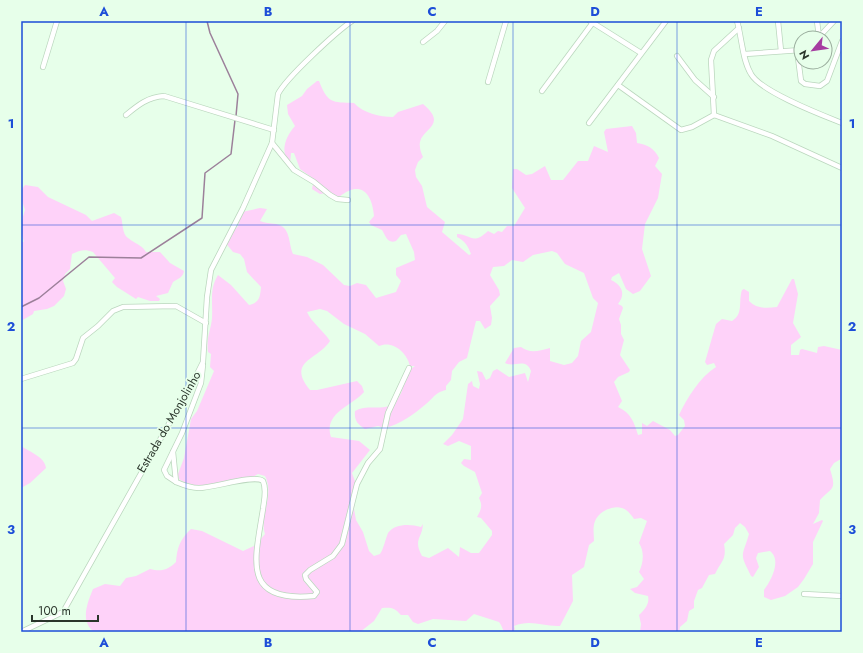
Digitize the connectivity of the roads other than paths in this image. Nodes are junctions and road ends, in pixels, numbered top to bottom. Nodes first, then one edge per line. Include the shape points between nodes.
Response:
1 (58, 21) edge
2 (352, 21) edge
3 (445, 21) edge
4 (506, 21) edge
5 (666, 21) edge
6 (737, 21) edge
7 (778, 21) edge
8 (834, 21) edge
9 (592, 22) edge
10 (739, 28) junction
11 (826, 30) edge
12 (842, 41) edge
13 (423, 42) dead end
14 (793, 50) edge
15 (781, 51) junction
16 (641, 53) junction
17 (745, 54) junction
18 (678, 56) dead end
19 (833, 65) edge
20 (43, 67) dead end
21 (800, 70) edge
22 (831, 70) edge
23 (488, 82) dead end
24 (618, 85) junction
25 (542, 91) dead end
26 (714, 97) junction
27 (126, 115) dead end
28 (714, 115) junction
29 (589, 123) dead end
30 (842, 123) edge
31 (274, 130) junction
32 (272, 143) junction
33 (842, 168) edge
34 (348, 200) dead end
35 (206, 323) junction
36 (203, 362) junction
37 (409, 368) dead end
38 (21, 379) edge
39 (173, 452) junction
40 (176, 482) junction
41 (804, 594) dead end
42 (842, 596) edge
43 (21, 632) edge

1 - 20 street
2 - 31 street, Estrada do Monjolinho via 281,88 276,100
3 - 13 street
4 - 23 street
5 - 16 street
6 - 10 street
7 - 15 street
8 - 11 street
9 - 16 street
9 - 25 street
10 - 17 street
10 - 26 street via 714,51 711,60
12 - 19 street
14 - 15 street
15 - 17 street
16 - 24 street
17 - 30 street via 751,75 760,84 807,109
18 - 26 street via 695,80
21 - 22 street via 801,81 820,86 827,81
24 - 28 street via 681,130
24 - 29 street
26 - 28 street
27 - 31 street via 144,102 157,96 164,96
28 - 33 street via 772,136
31 - 32 street, Estrada do Monjolinho
32 - 34 street via 294,170 337,199
32 - 35 street, Estrada do Monjolinho via 243,208 211,270
35 - 36 street, Estrada do Monjolinho
35 - 38 street via 176,306 123,307 113,311 83,338 73,363
36 - 39 street via 201,383
36 - 43 street, Estrada do Monjolinho via 63,612
37 - 40 street via 388,413 380,449 368,463 357,484 342,544 333,556 305,575 317,592 314,596 276,593 264,586 258,576 256,554 265,489 261,480 254,478 222,486 200,488
39 - 40 street
39 - 40 street via 164,470 166,476
41 - 42 street

